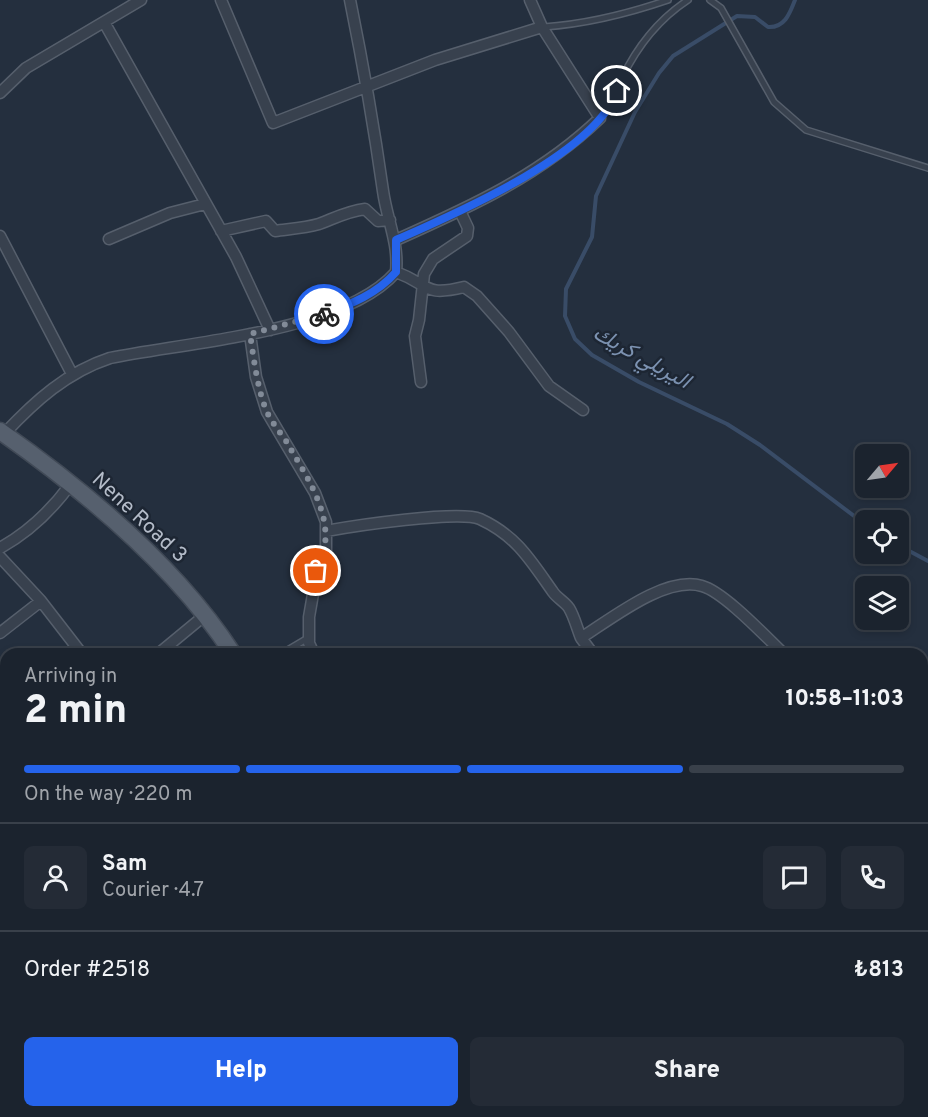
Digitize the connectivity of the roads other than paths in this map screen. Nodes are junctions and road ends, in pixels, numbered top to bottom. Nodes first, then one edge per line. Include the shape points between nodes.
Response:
1 (141, 0) edge
2 (221, 0) edge
3 (350, 0) edge
4 (530, 0) edge
5 (668, 0) edge
6 (687, 0) edge
7 (710, 0) edge
8 (104, 22) junction
9 (542, 27) junction
10 (368, 86) junction
11 (0, 93) edge
12 (600, 118) junction
13 (928, 168) edge
14 (205, 204) junction
15 (460, 211) junction
16 (390, 219) junction
17 (221, 231) junction
18 (0, 236) edge
19 (109, 239) dead end
20 (396, 240) junction
21 (396, 272) junction
22 (423, 286) junction
23 (270, 330) junction
24 (250, 334) junction
25 (72, 374) junction
26 (421, 382) dead end
27 (583, 410) dead end
28 (2, 432) edge
29 (70, 485) junction
30 (326, 531) junction
31 (0, 548) edge
32 (0, 557) edge
33 (41, 601) junction
34 (204, 616) junction
35 (0, 633) edge
36 (309, 637) junction
37 (581, 638) junction
38 (77, 648) edge
39 (165, 648) edge
40 (228, 648) edge
41 (291, 648) edge
42 (312, 648) edge
43 (588, 648) edge
44 (769, 648) edge

1 - 8 street
2 - 10 street via 273,123
3 - 10 street
4 - 9 street
5 - 9 lane via 580,24
6 - 12 lane via 669,12 637,49 613,103
7 - 13 lane via 721,8 774,102 806,130
8 - 11 street via 26,68
8 - 14 street
9 - 10 street via 435,60
9 - 12 street
10 - 16 street
12 - 15 street via 518,182
14 - 17 street
14 - 19 street via 171,213
15 - 20 street
15 - 22 street via 468,228 467,236 433,259 424,274
16 - 17 street via 378,221 365,209 291,229 275,231 266,221
16 - 20 street
17 - 23 street
18 - 25 street
20 - 21 street
21 - 22 street
21 - 23 street via 386,284 359,300 321,316
22 - 26 street via 415,336
22 - 27 street via 427,291 444,292 464,287 477,296 549,386
23 - 24 street
24 - 25 street via 110,358
24 - 30 street via 256,377 267,412 315,493
25 - 28 street
28 - 29 main road, Nene Road 3
29 - 31 street via 54,507 25,534
29 - 34 main road, Nene Road 3 via 118,523
30 - 36 street via 326,556 316,571
30 - 37 street via 432,518 479,519 524,549 569,608
32 - 33 street
33 - 35 street
33 - 38 street
34 - 39 street
34 - 40 main road, Nene Road 3
36 - 41 lane
36 - 42 street
37 - 43 street
37 - 44 street via 654,593 683,585 703,586 730,604

